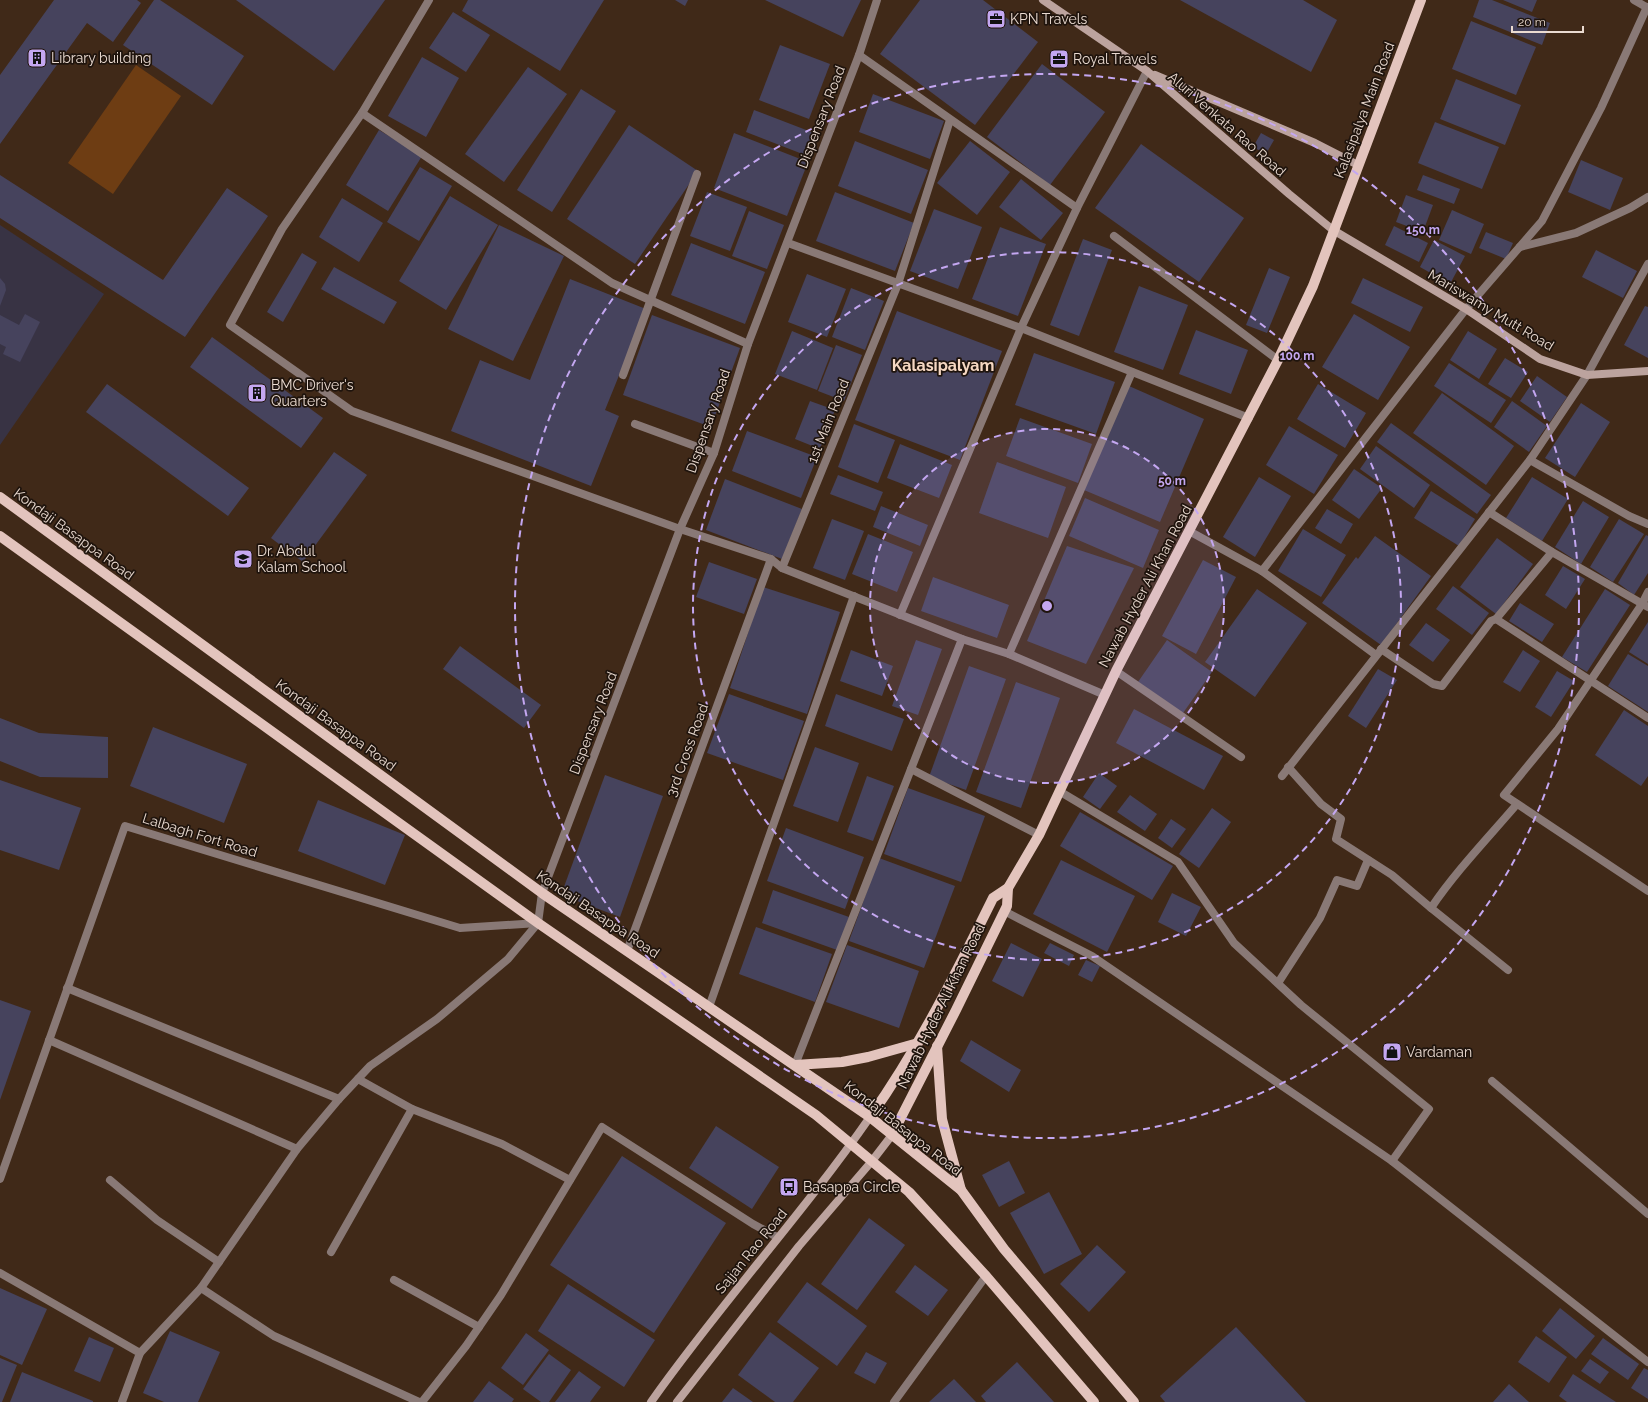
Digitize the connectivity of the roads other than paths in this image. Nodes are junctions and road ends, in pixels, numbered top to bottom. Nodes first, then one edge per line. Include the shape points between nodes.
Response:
1 (429, 0) edge
2 (877, 0) edge
3 (1043, 0) edge
4 (1421, 0) edge
5 (1634, 0) edge
6 (1647, 7) edge
7 (859, 55) junction
8 (1147, 71) junction
9 (362, 113) junction
10 (950, 120) junction
11 (1358, 165) junction
12 (697, 174) dead end
13 (1648, 197) edge
14 (1077, 208) junction
15 (1333, 230) junction
16 (1114, 236) dead end
17 (788, 243) junction
18 (1520, 246) junction
19 (1648, 264) edge
20 (898, 284) junction
21 (651, 301) junction
22 (1466, 310) junction
23 (1021, 328) junction
24 (748, 344) junction
25 (1278, 360) junction
26 (1648, 371) edge
27 (1132, 372) junction
28 (623, 375) dead end
29 (1587, 375) junction
30 (1248, 418) junction
31 (635, 424) dead end
32 (714, 453) junction
33 (1530, 460) junction
34 (0, 497) edge
35 (1489, 512) junction
36 (1648, 524) edge
37 (680, 529) junction
38 (1189, 532) junction
39 (0, 536) edge
40 (1552, 552) junction
41 (771, 559) junction
42 (782, 568) junction
43 (1262, 570) junction
44 (1648, 592) edge
45 (854, 596) junction
46 (1645, 606) edge
47 (900, 614) junction
48 (1496, 619) junction
49 (962, 639) junction
50 (1379, 652) junction
51 (1009, 654) junction
52 (1116, 671) junction
53 (1591, 680) junction
54 (1105, 695) junction
55 (1648, 718) edge
56 (1241, 757) dead end
57 (1288, 767) junction
58 (911, 769) junction
59 (1282, 776) dead end
60 (1059, 791) junction
61 (1516, 804) junction
62 (1038, 835) junction
63 (1368, 860) junction
64 (1008, 888) junction
65 (1648, 891) edge
66 (542, 893) junction
67 (1431, 908) junction
68 (1004, 911) junction
69 (538, 923) junction
70 (627, 951) junction
71 (1508, 970) dead end
72 (1278, 983) junction
73 (67, 988) junction
74 (709, 1007) junction
75 (49, 1040) junction
76 (918, 1043) junction
77 (937, 1046) junction
78 (795, 1065) junction
79 (358, 1079) junction
80 (1492, 1081) dead end
81 (339, 1099) junction
82 (412, 1109) junction
83 (870, 1116) junction
84 (892, 1135) junction
85 (851, 1144) junction
86 (297, 1149) junction
87 (1392, 1161) junction
88 (872, 1162) junction
89 (0, 1179) edge
90 (110, 1180) dead end
91 (570, 1180) junction
92 (961, 1190) junction
93 (1648, 1214) edge
94 (777, 1237) junction
95 (331, 1252) dead end
96 (219, 1262) junction
97 (0, 1273) edge
98 (986, 1276) junction
99 (394, 1280) dead end
100 (201, 1288) junction
101 (479, 1327) junction
102 (140, 1353) junction
103 (1648, 1362) edge
104 (122, 1402) edge
105 (419, 1402) edge
106 (422, 1402) edge
107 (651, 1402) edge
108 (676, 1402) edge
109 (894, 1402) edge
110 (1094, 1402) edge
111 (1134, 1402) edge

1 - 9 street
2 - 7 street, Dispensary Road
3 - 8 main road, Aluri Venkata Rao Road
4 - 11 main road, Kalasipalya Main Road
5 - 6 street
6 - 18 street via 1601,108 1542,221
7 - 10 street
7 - 17 street, Dispensary Road
8 - 11 main road via 1314,143
8 - 14 street
8 - 15 main road, Aluri Venkata Rao Road
9 - 21 street via 612,283
9 - 37 street via 282,228 230,325 352,411
10 - 14 street
10 - 20 street, 1st Main Road
11 - 15 main road, Kalasipalya Main Road
12 - 21 street
13 - 18 street via 1630,208 1576,232
14 - 23 street
15 - 22 main road, Mariswamy Mutt Road
15 - 25 main road, Nawab Hyder Ali Khan Road via 1313,286
16 - 25 street
17 - 20 street
17 - 24 street, Dispensary Road
18 - 22 street
19 - 29 street
20 - 23 street
20 - 42 street, 1st Main Road
21 - 24 street
21 - 28 street
22 - 29 main road, Mariswamy Mutt Road via 1540,359
22 - 43 street
23 - 27 street
23 - 47 street
24 - 32 street, Dispensary Road
25 - 30 main road, Nawab Hyder Ali Khan Road
26 - 29 main road, Mariswamy Mutt Road
27 - 30 street
27 - 51 street
29 - 33 street
30 - 38 main road, Nawab Hyder Ali Khan Road
31 - 32 street
32 - 37 street, Dispensary Road
33 - 35 street
33 - 36 street via 1629,516
34 - 66 main road, Kondaji Basappa Road
35 - 40 street
35 - 50 street
37 - 41 street
37 - 66 street, Dispensary Road
38 - 43 street
38 - 52 main road, Nawab Hyder Ali Khan Road
39 - 69 main road
40 - 46 street
40 - 48 street
41 - 42 street
41 - 70 street, 3rd Cross Road
42 - 45 street
43 - 50 street
44 - 46 street
45 - 47 street
45 - 74 street
46 - 53 street
47 - 49 street
48 - 50 street via 1491,621 1442,686 1433,684
48 - 53 street
49 - 51 street
49 - 58 street
50 - 57 street
51 - 54 street
52 - 54 main road, Nawab Hyder Ali Khan Road
52 - 56 street
53 - 55 street
53 - 61 street via 1558,729 1504,795
54 - 60 main road, Nawab Hyder Ali Khan Road
57 - 59 street
57 - 63 street via 1321,804 1341,819 1336,839
58 - 62 street
58 - 78 street
60 - 62 main road, Nawab Hyder Ali Khan Road
60 - 72 street via 1178,862 1234,943
61 - 65 street
61 - 67 street via 1450,880
62 - 64 main road, Nawab Hyder Ali Khan Road
63 - 67 street via 1392,875
63 - 72 street via 1357,886 1337,880 1320,918
64 - 68 main road, Nawab Hyder Ali Khan Road
64 - 76 main road, Nawab Hyder Ali Khan Road via 993,898
66 - 69 street, Dispensary Road
66 - 70 main road, Kondaji Basappa Road
67 - 71 street
68 - 77 main road, Nawab Hyder Ali Khan Road
68 - 87 street via 1092,956
69 - 73 street, Lalbagh Fort Road via 460,928 125,826
69 - 79 street via 508,959 437,1020 370,1066
69 - 85 main road via 816,1116
70 - 74 main road, Kondaji Basappa Road
72 - 87 street via 1301,1005 1429,1109
73 - 75 street, Lalbagh Fort Road
73 - 81 street
74 - 78 main road, Kondaji Basappa Road
75 - 86 street
75 - 89 street, Lalbagh Fort Road
76 - 78 main road via 842,1062
76 - 83 main road, Nawab Hyder Ali Khan Road
77 - 84 main road, Nawab Hyder Ali Khan Road
77 - 92 main road via 942,1119
78 - 83 main road, Kondaji Basappa Road
79 - 81 street
79 - 82 street
80 - 93 street
81 - 86 street
82 - 91 street via 502,1144
82 - 95 street
83 - 84 main road, Kondaji Basappa Road
83 - 85 main road, Sajjan Rao Road
84 - 88 main road
84 - 92 main road, Kondaji Basappa Road
85 - 88 main road
85 - 94 main road, Sajjan Rao Road via 809,1200
86 - 96 street
87 - 103 street
88 - 98 main road via 909,1192
88 - 108 main road via 799,1246
90 - 96 street via 157,1220
91 - 94 street via 602,1127
91 - 101 street
92 - 111 main road, Kondaji Basappa Road via 1004,1249
94 - 107 main road, Sajjan Rao Road
96 - 100 street
97 - 102 street
98 - 109 street
98 - 110 main road
99 - 101 street
100 - 102 street
100 - 105 street via 274,1336
101 - 106 street
102 - 104 street

